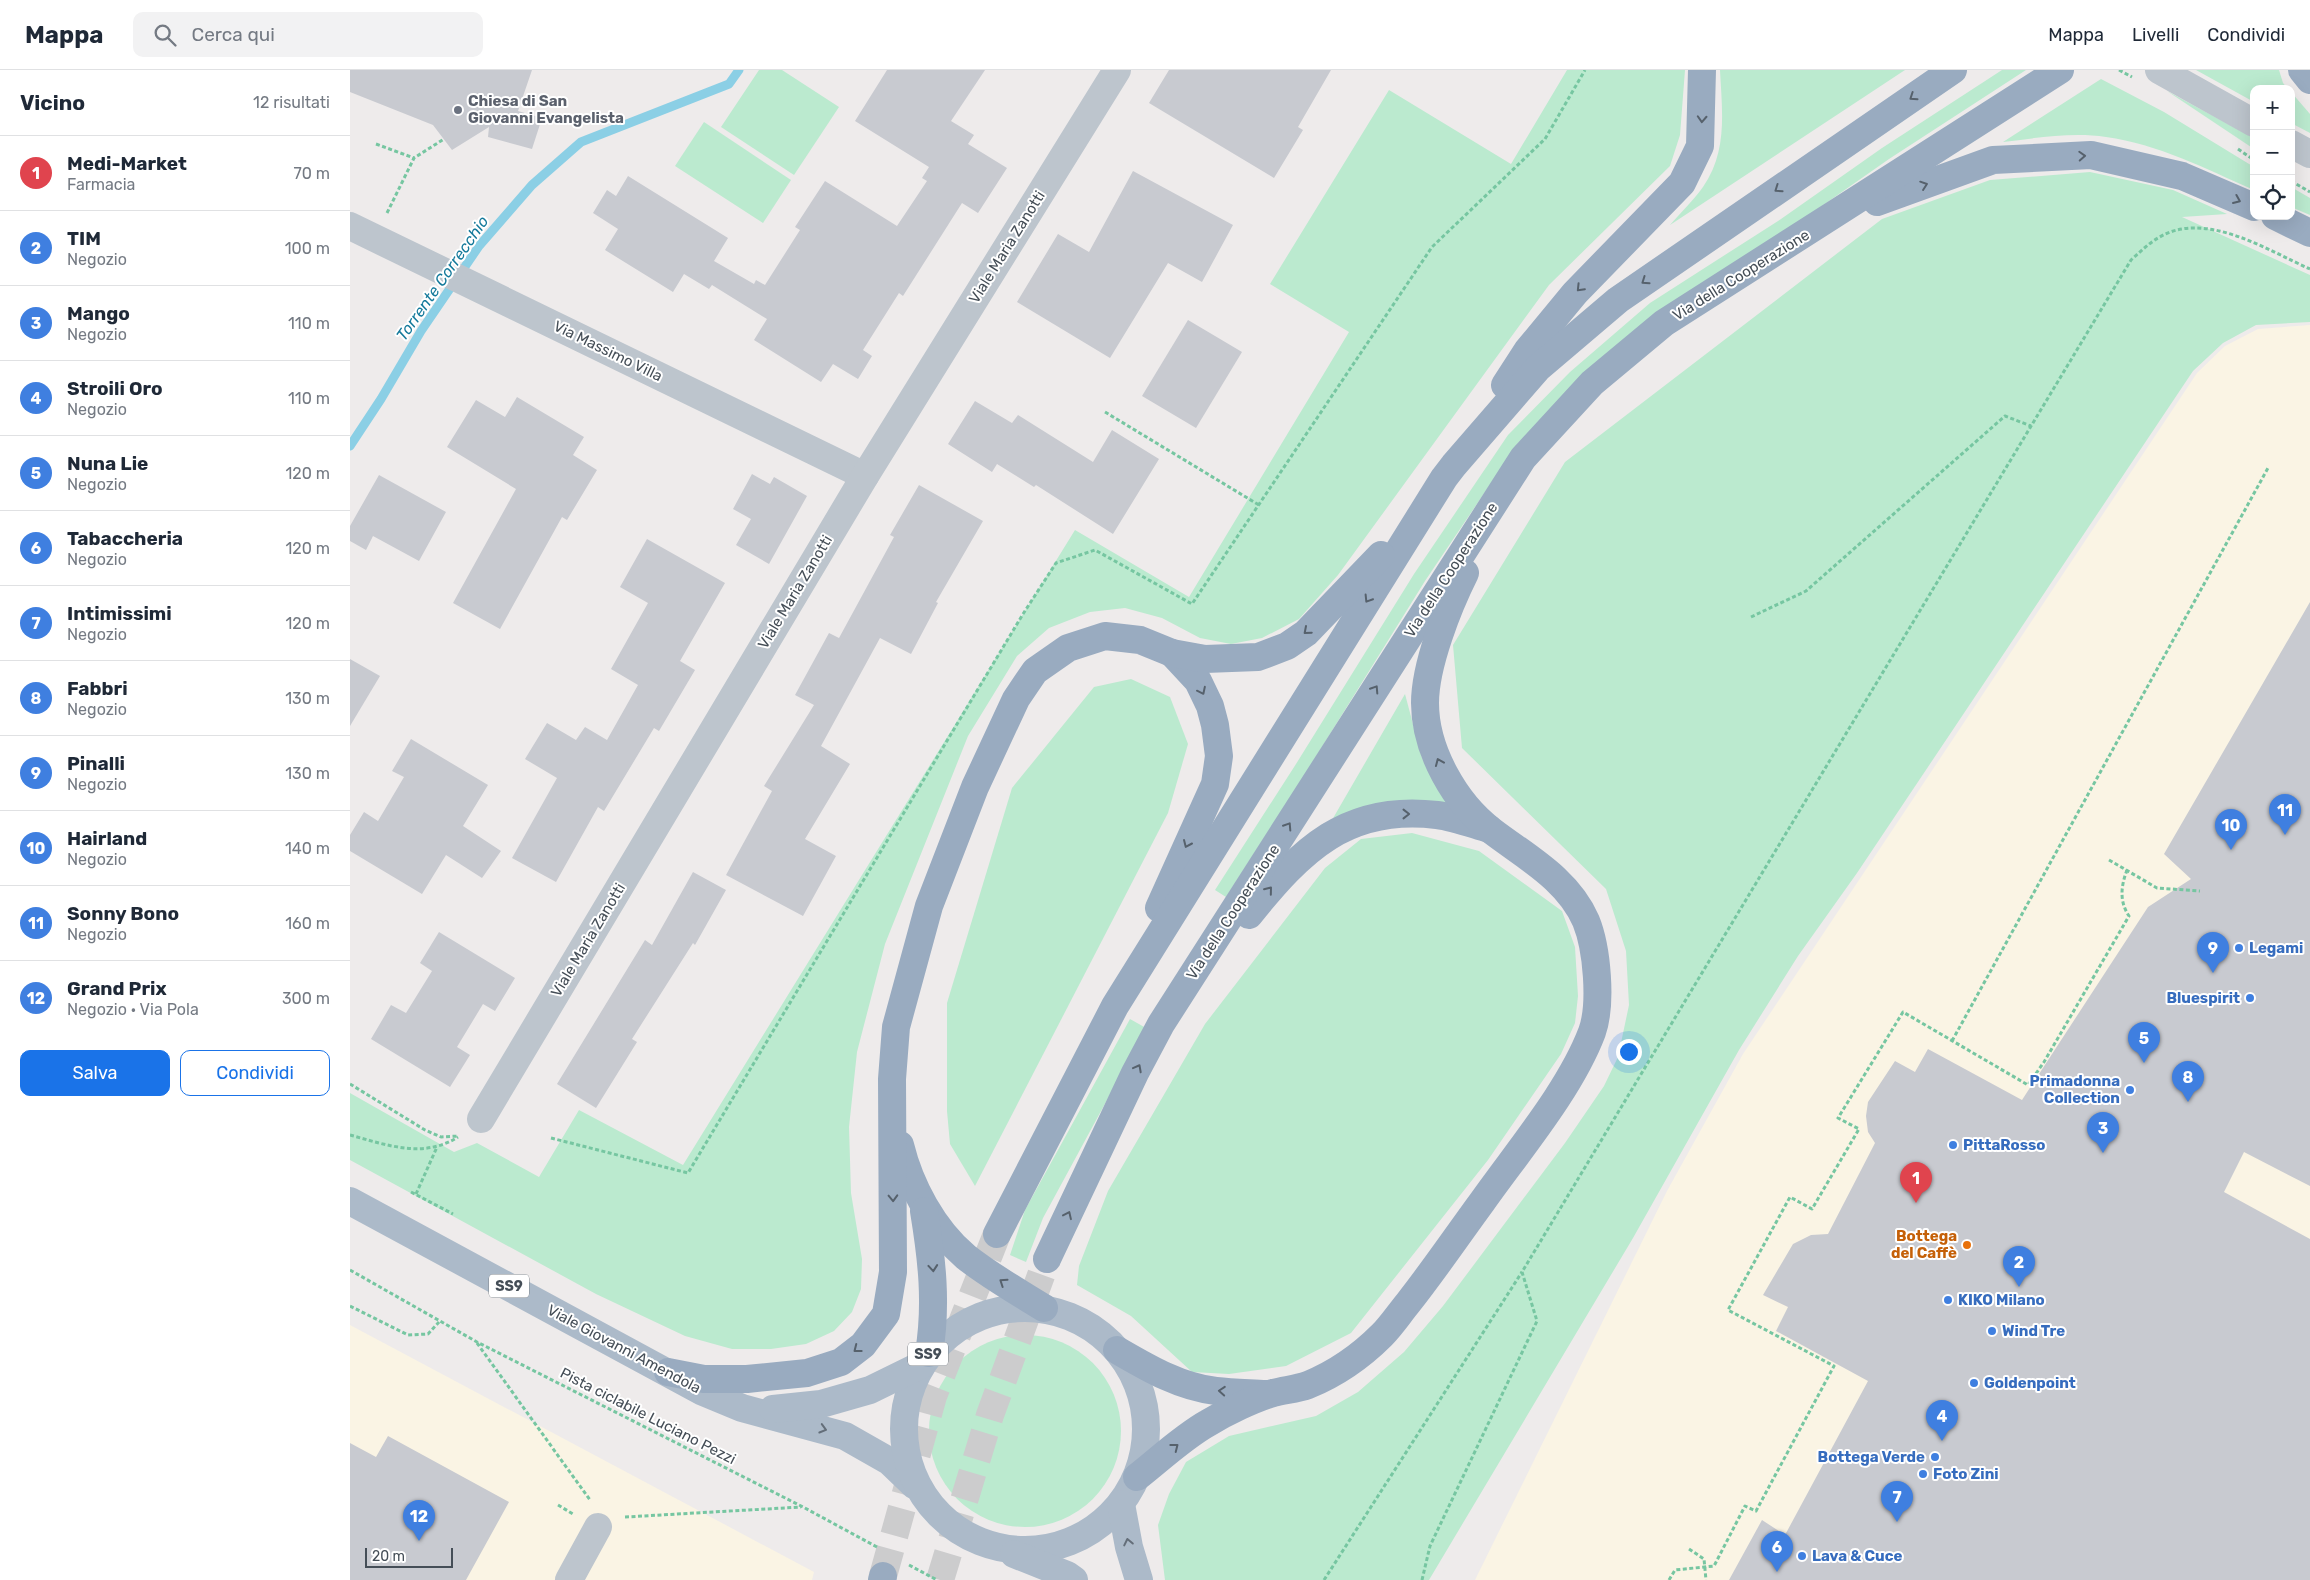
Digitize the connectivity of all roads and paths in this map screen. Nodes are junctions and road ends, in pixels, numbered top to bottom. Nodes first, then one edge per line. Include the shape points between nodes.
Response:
1 (1117, 70) edge
2 (1702, 70) edge
3 (1953, 70) edge
4 (2060, 70) edge
5 (2302, 70) edge
6 (2162, 72) edge
7 (2310, 80) edge
8 (2250, 121) edge
9 (444, 139) dead end
10 (376, 144) dead end
11 (2295, 146) edge
12 (2310, 154) edge
13 (414, 158) junction
14 (2295, 183) edge
15 (2310, 192) edge
16 (2250, 205) edge
17 (385, 217) dead end
18 (2283, 220) edge
19 (350, 226) edge
20 (1813, 229) junction
21 (2310, 233) edge
22 (2310, 269) edge
23 (1105, 412) dead end
24 (2031, 426) junction
25 (1523, 458) junction
26 (2268, 468) dead end
27 (1449, 471) junction
28 (865, 476) junction
29 (1259, 505) dead end
30 (1751, 618) dead end
31 (1172, 653) junction
32 (1489, 829) junction
33 (2109, 860) dead end
34 (2127, 870) junction
35 (2200, 890) dead end
36 (1114, 1006) junction
37 (1161, 1024) junction
38 (1952, 1041) junction
39 (350, 1084) edge
40 (894, 1114) junction
41 (481, 1119) joint
42 (350, 1135) edge
43 (459, 1136) junction
44 (437, 1147) junction
45 (412, 1192) dead end
46 (416, 1194) junction
47 (350, 1201) edge
48 (922, 1203) junction
49 (453, 1214) dead end
50 (997, 1234) tunnel mouth
51 (1047, 1259) tunnel mouth
52 (350, 1270) edge
53 (1522, 1272) junction
54 (350, 1306) edge
55 (1044, 1308) junction
56 (440, 1322) junction
57 (477, 1342) junction
58 (1117, 1350) junction
59 (925, 1359) junction
60 (668, 1372) junction
61 (1270, 1394) junction
62 (742, 1408) junction
63 (1137, 1477) junction
64 (920, 1492) junction
65 (1121, 1504) junction
66 (802, 1507) junction
67 (595, 1515) joint
68 (623, 1517) dead end
69 (996, 1547) junction
70 (878, 1548) dead end
71 (1689, 1549) dead end
72 (1705, 1567) junction
73 (889, 1573) edge
74 (570, 1580) edge
75 (937, 1580) edge
76 (1074, 1580) edge
77 (1139, 1580) edge
78 (1324, 1580) edge
79 (1422, 1580) edge
80 (1669, 1580) edge
81 (1706, 1580) edge

1 - 28 street, Viale Maria Zanotti
2 -> 27 highway via 1700,146 1682,183 1575,293 1527,351
3 -> 27 highway via 1618,300 1538,368
4 - 20 highway, Via della Cooperazione
5 - 7 highway
6 - 8 street
9 - 13 path
10 - 13 path
11 - 12 street
13 - 17 path
14 - 15 path
20 -> 16 highway via 1897,194 1993,160 2092,155 2182,176
18 - 21 highway
19 - 28 street, Via Massimo Villa
20 - 25 highway, Via della Cooperazione via 1664,323 1592,384
22 - 24 path via 2220,229 2184,227 2159,237 2131,260
23 - 29 path
24 - 30 path via 2006,416 1806,591
24 - 53 path
32 -> 25 highway via 1446,777 1429,738 1424,702 1432,654 1460,582
37 -> 25 highway, Via della Cooperazione
26 - 38 path
27 -> 31 highway via 1376,562 1306,633 1287,646 1258,657 1205,659
27 -> 36 highway
28 - 41 street, Viale Maria Zanotti
31 -> 36 highway via 1198,681 1210,706 1219,756 1215,784
31 - 40 highway via 1140,640 1105,636 1068,648 1035,671 1016,699 975,787 929,906 896,1027 892,1079
37 -> 32 highway via 1281,875 1317,843 1355,822 1401,813 1438,816
32 - 61 highway via 1546,869 1570,895 1586,920 1596,974 1597,1004 1593,1030 1574,1072 1383,1334 1337,1370 1306,1386
33 - 34 path
34 - 35 path via 2157,888
34 - 38 path via 2122,895 2123,906 2129,916 2028,1085
36 - 50 highway
51 -> 37 highway, Via della Cooperazione
38 - 72 path via 1903,1012 1838,1118 1858,1129 1812,1209 1790,1197 1728,1310 1834,1366 1756,1511 1745,1506 1714,1566
39 - 43 path via 425,1130 441,1137
40 - 48 highway via 905,1167
40 -> 60 highway via 894,1272 886,1314 863,1345 841,1362 807,1373 704,1379
41 - 43 path
42 - 44 path via 415,1149
43 - 44 path
44 - 46 path
45 - 46 path
46 - 49 path
47 - 60 main road, Viale Giovanni Amendola / SS9
55 -> 48 highway via 966,1256 941,1231
48 -> 59 highway via 932,1257 934,1290 933,1326
52 - 56 path, Pista ciclabile Luciano Pezzi
53 - 78 path
53 - 79 path via 1537,1321 1430,1546
54 - 56 path via 408,1335 428,1334
55 - 58 main road, SS9 via 1084,1322
55 - 59 main road, SS9 via 1011,1308 980,1315 952,1331
56 - 57 path, Pista ciclabile Luciano Pezzi
57 - 66 path, Pista ciclabile Luciano Pezzi
57 - 67 path
61 -> 58 highway via 1215,1391 1178,1382
58 - 63 main road, SS9 via 1133,1372 1145,1415 1145,1451
59 - 62 main road, Viale Giovanni Amendola / SS9 via 870,1390 821,1404 772,1409
59 - 64 main road, SS9 via 909,1389 903,1415 903,1442 909,1468
60 - 62 main road, Viale Giovanni Amendola / SS9 via 701,1391
63 -> 61 highway via 1206,1424
62 -> 64 main road, Viale Giovanni Amendola / SS9 via 845,1436 889,1460
63 - 65 main road, SS9
64 - 69 main road, SS9 via 940,1517 966,1536
65 - 69 main road, SS9 via 1086,1534 1065,1544 1019,1551
77 -> 65 main road via 1128,1547
66 - 68 path
66 - 70 path, Pista ciclabile Luciano Pezzi
67 - 74 street
69 - 76 main road, SS9
71 - 72 path via 1704,1558
72 - 80 path via 1674,1570
72 - 81 path
73 - 75 path

